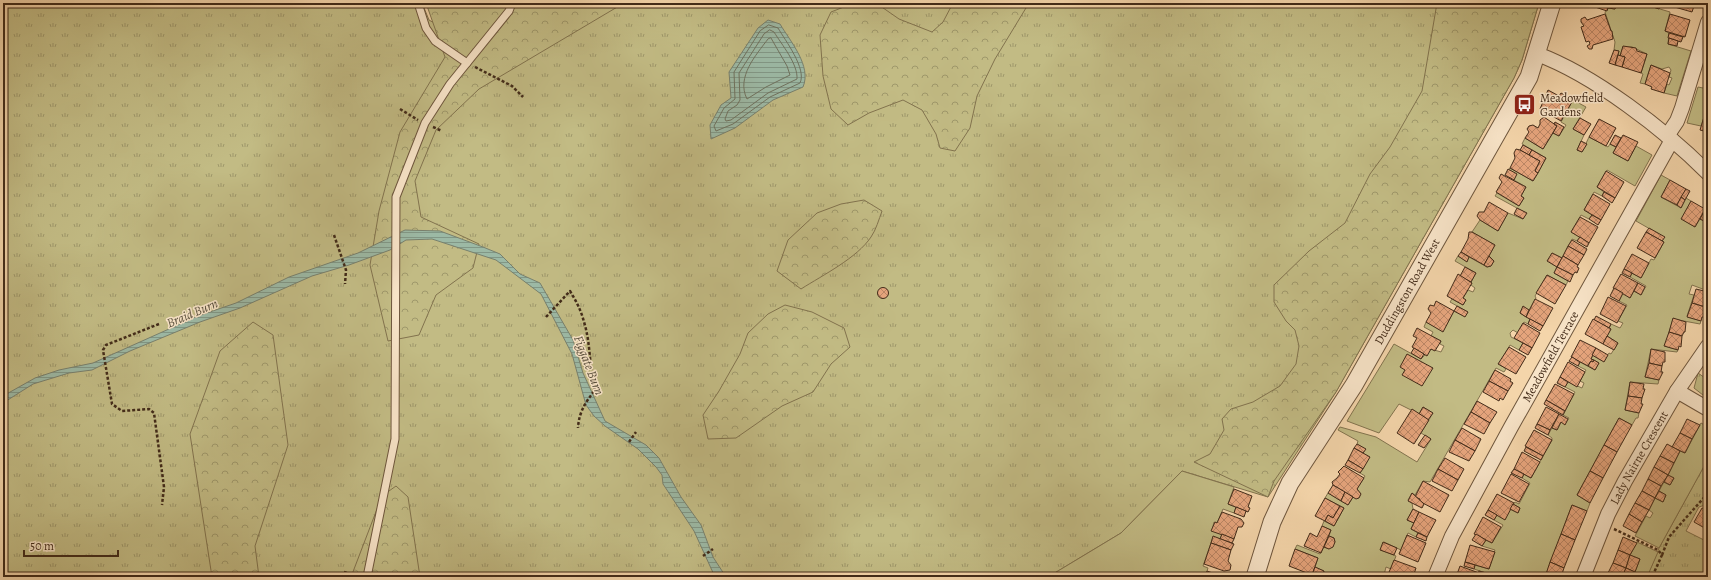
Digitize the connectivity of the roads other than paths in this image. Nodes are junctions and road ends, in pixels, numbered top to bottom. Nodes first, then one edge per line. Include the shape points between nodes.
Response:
1 (418, 3) edge
2 (512, 3) edge
3 (1552, 3) edge
4 (1708, 22) edge
5 (1537, 54) junction
6 (467, 63) junction
7 (1669, 138) junction
8 (1708, 173) edge
9 (1708, 346) edge
10 (1677, 391) junction
11 (1708, 409) edge
12 (367, 577) edge
13 (1255, 577) edge
14 (1435, 577) edge
15 (1583, 577) edge

1 - 6 lane via 426,28 434,41
2 - 6 lane via 509,11
3 - 5 street, Duddingston Road West
4 - 7 street, Meadowfield Terrace via 1682,108
5 - 7 street via 1602,88
5 - 13 street, Duddingston Road West via 1529,77 1354,385 1290,483 1272,522
6 - 12 lane via 425,123 396,197 395,439
7 - 8 street
7 - 14 street, Meadowfield Terrace via 1452,536
9 - 10 street, Lady Nairne Crescent
10 - 11 street
10 - 15 street, Lady Nairne Crescent via 1617,495

